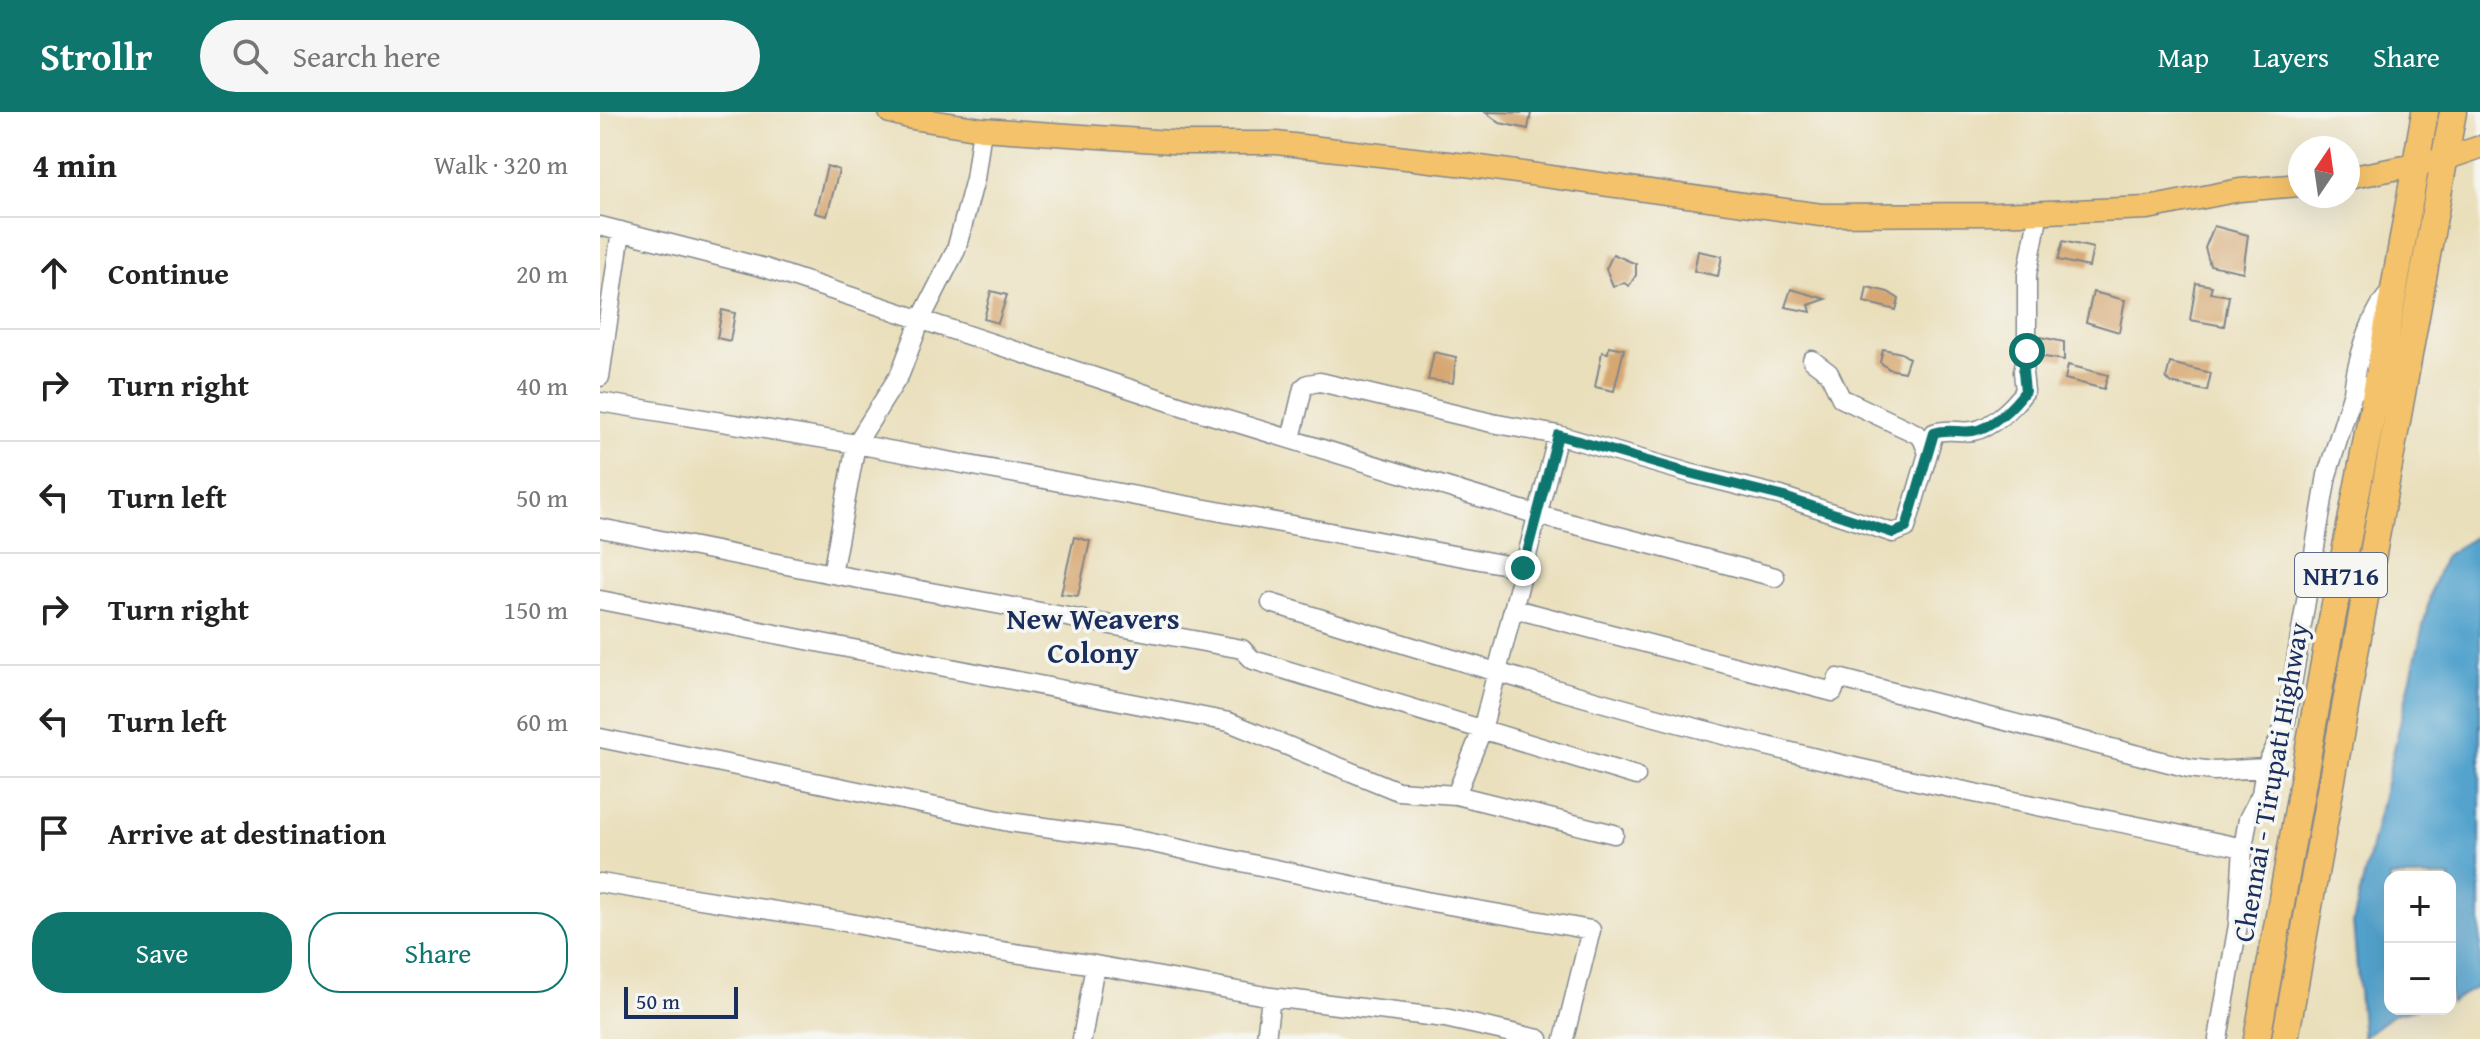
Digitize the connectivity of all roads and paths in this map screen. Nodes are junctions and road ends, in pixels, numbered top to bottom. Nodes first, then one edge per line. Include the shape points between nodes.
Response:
1 (890, 112) edge
2 (2425, 112) edge
3 (2453, 112) edge
4 (982, 129) junction
5 (2480, 147) edge
6 (2445, 159) junction
7 (2416, 165) junction
8 (2360, 176) edge
9 (2288, 186) edge
10 (2043, 212) junction
11 (600, 226) edge
12 (621, 231) junction
13 (921, 319) junction
14 (1812, 360) dead end
15 (600, 377) edge
16 (2365, 390) junction
17 (600, 402) edge
18 (1558, 435) junction
19 (1291, 439) junction
20 (856, 444) junction
21 (1928, 453) junction
22 (1538, 515) junction
23 (600, 528) edge
24 (1523, 568) junction
25 (832, 574) junction
26 (1775, 577) dead end
27 (600, 600) edge
28 (1271, 603) dead end
29 (1515, 609) junction
30 (1498, 674) junction
31 (1482, 730) junction
32 (600, 738) edge
33 (2265, 768) junction
34 (1636, 776) dead end
35 (1456, 795) junction
36 (1614, 834) dead end
37 (2243, 848) junction
38 (600, 883) edge
39 (1095, 965) junction
40 (1271, 997) junction
41 (1082, 1039) edge
42 (1266, 1039) edge
43 (1539, 1039) edge
44 (1564, 1039) edge
45 (2218, 1039) edge
46 (2257, 1039) edge
47 (2285, 1039) edge

1 - 4 main road
2 - 7 highway, Chennai - Tirupati Highway / NH716
3 - 6 highway, NH716
4 - 10 main road via 1185,143 1276,143 1821,215
4 - 13 street via 956,250
5 - 6 main road
6 - 7 main road
6 - 47 highway, NH716
7 - 8 main road
7 - 16 highway, Chennai - Tirupati Highway / NH716 via 2392,292
9 - 10 main road via 2148,208
10 - 21 street via 2027,275 2025,391 1987,426 1934,433
11 - 12 street
12 - 13 street via 765,268
12 - 15 street
13 - 19 street
13 - 20 street via 900,374
14 - 21 street via 1829,373 1841,398 1915,433
16 - 33 street via 2327,475 2286,721
16 - 46 highway, Chennai - Tirupati Highway / NH716 via 2329,635
17 - 20 street
18 - 19 street via 1320,382 1303,388
18 - 21 street via 1781,496 1893,533 1906,528
18 - 22 street
19 - 22 street
20 - 24 street
20 - 25 street
22 - 24 street
22 - 26 street
23 - 25 street
24 - 29 street
25 - 31 street via 1242,649 1253,660
27 - 35 street via 1229,722 1398,791
28 - 30 street
29 - 30 street
29 - 33 street via 1833,692 1838,678 2189,768
30 - 31 street
30 - 37 street via 1839,763
31 - 34 street
31 - 35 street
32 - 44 street via 1009,822 1138,840 1591,930
33 - 37 street
35 - 36 street
37 - 45 street via 2238,925
38 - 39 street
39 - 40 street
39 - 41 street
40 - 42 street
40 - 43 street via 1445,1018

